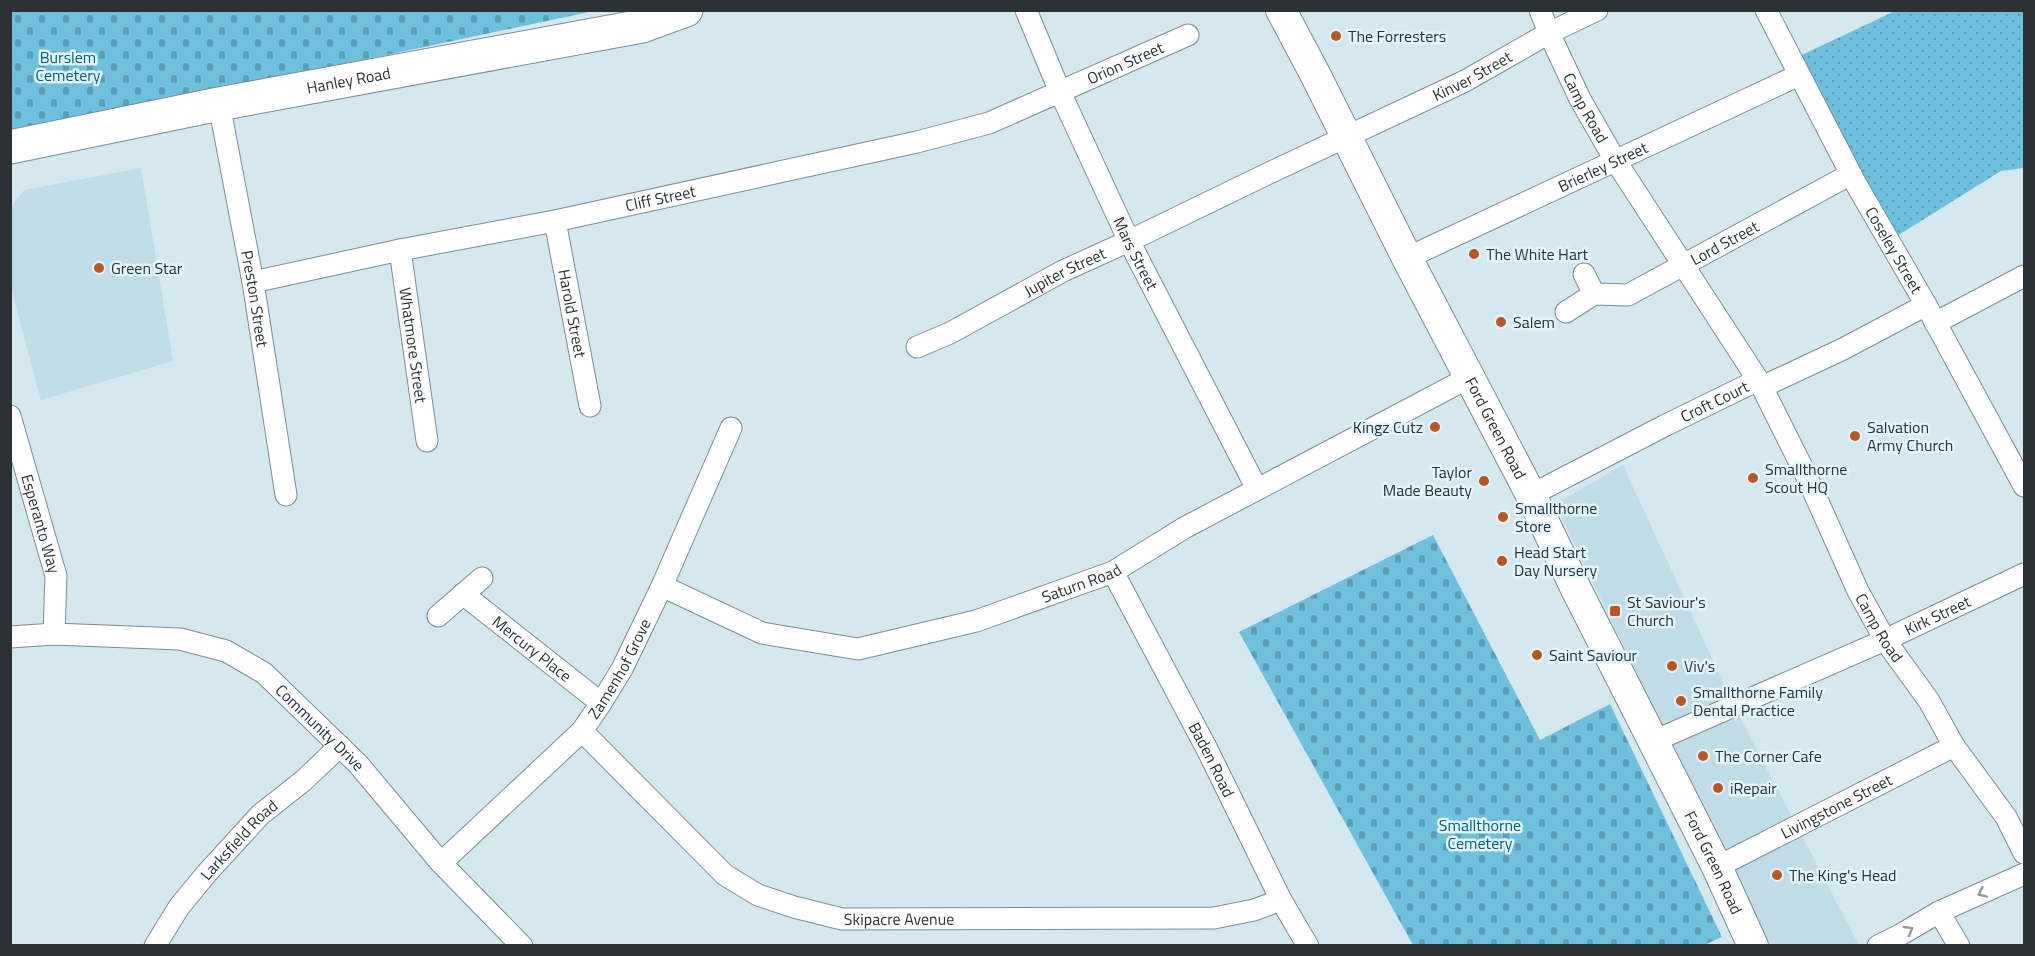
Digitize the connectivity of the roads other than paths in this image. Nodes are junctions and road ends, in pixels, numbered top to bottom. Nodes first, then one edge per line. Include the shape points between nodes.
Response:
1 (686, 10) edge
2 (1026, 10) edge
3 (1540, 10) edge
4 (1597, 10) edge
5 (1766, 10) edge
6 (1283, 11) edge
7 (1549, 33) junction
8 (1188, 35) dead end
9 (1799, 75) junction
10 (1060, 92) junction
11 (219, 104) junction
12 (1345, 138) junction
13 (10, 147) edge
14 (1615, 160) junction
15 (1851, 174) junction
16 (555, 221) junction
17 (1129, 241) junction
18 (400, 250) junction
19 (1407, 258) junction
20 (1682, 265) junction
21 (1584, 274) dead end
22 (2025, 276) edge
23 (253, 282) junction
24 (1594, 294) junction
25 (1566, 312) dead end
26 (1930, 314) junction
27 (917, 348) dead end
28 (1470, 378) junction
29 (1760, 384) junction
30 (590, 406) dead end
31 (10, 416) edge
32 (731, 428) dead end
33 (428, 441) dead end
34 (2025, 486) edge
35 (1257, 489) junction
36 (286, 495) dead end
37 (1531, 495) junction
38 (1113, 572) junction
39 (2025, 574) edge
40 (482, 578) dead end
41 (662, 586) junction
42 (463, 594) junction
43 (438, 616) dead end
44 (54, 634) junction
45 (10, 637) edge
46 (1884, 640) junction
47 (601, 703) junction
48 (582, 730) junction
49 (1654, 741) junction
50 (340, 746) junction
51 (1954, 746) junction
52 (2025, 854) edge
53 (441, 863) junction
54 (1717, 867) junction
55 (2025, 874) edge
56 (1281, 900) junction
57 (1939, 912) junction
58 (155, 945) edge
59 (522, 945) edge
60 (1308, 945) edge
61 (1753, 945) edge
62 (1878, 945) edge
63 (1959, 945) edge

1 - 11 main road, Hanley Road via 642,26
2 - 10 street, Mars Street
3 - 7 street, Camp Road
4 - 7 street, Kinver Street
5 - 9 street, Coseley Street
6 - 12 main road, Ford Green Road
7 - 12 street, Kinver Street via 1475,76
7 - 14 street, Camp Road
8 - 10 street, Orion Street
9 - 14 street, Brierley Street
9 - 15 street, Coseley Street
10 - 16 street, Cliff Street via 997,121 917,142
10 - 17 street, Mars Street
11 - 13 main road, Hanley Road
11 - 23 street, Preston Street
12 - 17 street, Jupiter Street
12 - 19 main road, Ford Green Road
14 - 19 street, Brierley Street
14 - 20 street, Camp Road
15 - 20 street, Lord Street
15 - 26 street, Coseley Street
16 - 18 street, Cliff Street
16 - 30 street, Harold Street
17 - 27 street, Jupiter Street
17 - 35 street, Mars Street
18 - 23 street, Cliff Street
18 - 33 street, Whatmore Street
19 - 28 main road, Ford Green Road
20 - 24 street, Lord Street via 1628,295
20 - 29 street, Camp Road
21 - 24 street
22 - 26 street, Croft Court
23 - 36 street, Preston Street
24 - 25 street
26 - 29 street, Croft Court
26 - 34 street, Coseley Street
28 - 35 street, Saturn Road
28 - 37 main road, Ford Green Road
29 - 37 street, Croft Court via 1664,426
29 - 46 street, Camp Road
31 - 44 street, Esperanto Way via 56,576
32 - 41 street, Zamenhof Grove
35 - 38 street, Saturn Road
37 - 49 main road, Ford Green Road
38 - 41 street, Saturn Road via 976,621 858,649 762,633
38 - 56 street, Baden Road
39 - 46 street, Kirk Street
40 - 42 street
41 - 47 street, Zamenhof Grove
42 - 43 street
42 - 47 street, Mercury Place
44 - 45 street, Community Drive
44 - 50 street, Community Drive via 180,639 226,651 264,673
46 - 49 street, Kirk Street
46 - 51 street, Camp Road via 1929,701
47 - 48 street, Zamenhof Grove
48 - 53 street, Zamenhof Grove
48 - 56 street, Skipacre Avenue via 719,870 758,895 842,919 1214,918
49 - 54 main road, Ford Green Road
50 - 53 street, Community Drive
50 - 58 street, Larksfield Road via 260,815 179,907
51 - 52 street, Camp Road via 2006,817
51 - 54 street, Livingstone Street
53 - 59 street, Community Drive
54 - 61 main road, Ford Green Road
55 -> 57 street
56 - 60 street, Baden Road
62 -> 57 street
57 - 63 street

